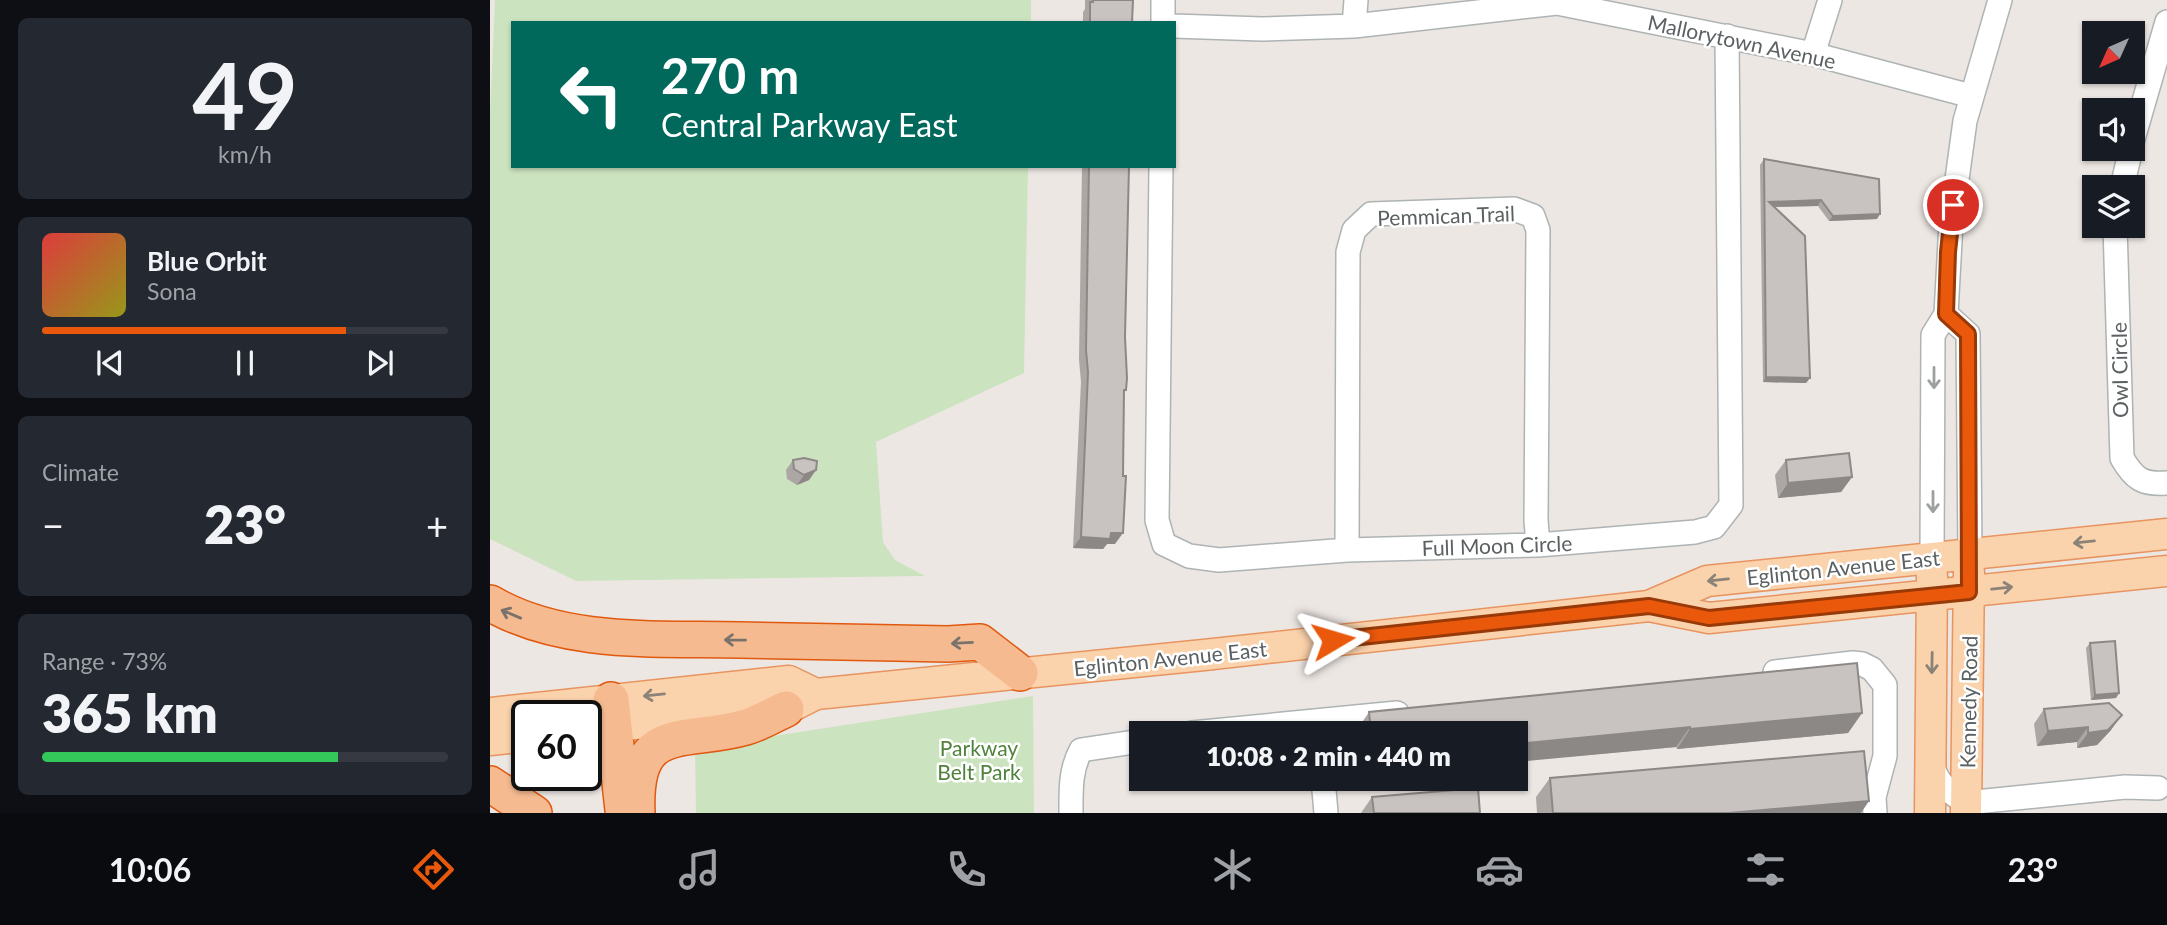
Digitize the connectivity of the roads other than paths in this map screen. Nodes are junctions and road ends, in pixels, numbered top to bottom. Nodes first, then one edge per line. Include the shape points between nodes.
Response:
1 (1163, 0) edge
2 (1356, 0) edge
3 (1830, 0) edge
4 (2000, 0) edge
5 (1163, 21) edge
6 (2167, 22) edge
7 (1176, 26) edge
8 (1354, 26) junction
9 (1727, 36) junction
10 (1813, 54) junction
11 (1971, 96) junction
12 (2145, 98) edge
13 (1161, 168) edge
14 (2115, 238) edge
15 (1946, 314) junction
16 (2167, 483) edge
17 (2167, 534) edge
18 (1538, 545) junction
19 (1347, 550) junction
20 (1969, 554) junction
21 (1932, 558) junction
22 (2167, 570) edge
23 (1969, 592) junction
24 (1932, 595) junction
25 (490, 603) edge
26 (1649, 606) junction
27 (1020, 673) junction
28 (1757, 674) edge
29 (801, 702) junction
30 (1414, 711) edge
31 (490, 713) edge
32 (604, 719) edge
33 (1358, 721) edge
34 (511, 738) edge
35 (490, 740) edge
36 (1129, 743) edge
37 (1931, 754) junction
38 (490, 784) edge
39 (2158, 788) dead end
40 (1324, 791) edge
41 (1966, 808) edge
42 (534, 813) edge
43 (623, 813) edge
44 (637, 813) edge
45 (1071, 813) edge
46 (1326, 813) edge
47 (1875, 813) edge
48 (1916, 813) edge
49 (1930, 813) edge

1 - 5 street
2 - 8 street
3 - 10 street
4 - 11 street
6 - 12 street
7 - 8 street, Mallorytown Avenue
8 - 9 street, Mallorytown Avenue via 1557,3
9 - 10 street, Mallorytown Avenue
9 - 18 street, Full Moon Circle via 1731,505 1713,527 1695,533
10 - 11 street, Mallorytown Avenue
11 - 15 street via 1951,223
13 - 19 street, Full Moon Circle via 1157,520 1164,544 1189,556 1219,560
14 - 16 street, Owl Circle via 2122,458 2131,474 2151,485
15 - 20 street via 1968,334
15 -> 21 street via 1933,335
17 -> 20 main road, Eglinton Avenue East
18 - 19 street, Full Moon Circle
18 - 19 street, Pemmican Trail via 1538,230 1533,216 1514,209 1371,214 1354,230 1348,252
20 - 21 main road, Eglinton Avenue East
20 - 23 main road, Kennedy Road
21 - 24 main road, Kennedy Road
21 -> 26 main road, Eglinton Avenue East via 1707,581
23 -> 22 main road, Eglinton Avenue East
23 - 24 main road, Eglinton Avenue East
23 - 41 main road, Kennedy Road
24 - 26 main road, Eglinton Avenue East via 1709,618
24 -> 37 main road, Kennedy Road
27 -> 25 highway via 980,642 588,635 541,626
26 - 27 main road, Eglinton Avenue East
27 - 29 main road, Eglinton Avenue East
28 - 47 street via 1853,663 1878,674 1885,685 1885,755 1874,797
29 - 32 main road, Eglinton Avenue East
29 - 44 highway via 746,727 674,738 660,745 639,774
30 - 33 street
31 - 32 main road, Eglinton Avenue East
32 - 43 highway
34 - 35 main road
36 - 45 street via 1081,750 1074,762
37 - 41 street via 1938,781
37 - 48 street via 1918,771
37 - 49 main road, Kennedy Road
38 - 42 highway
39 - 41 street via 2124,787
40 - 46 street

